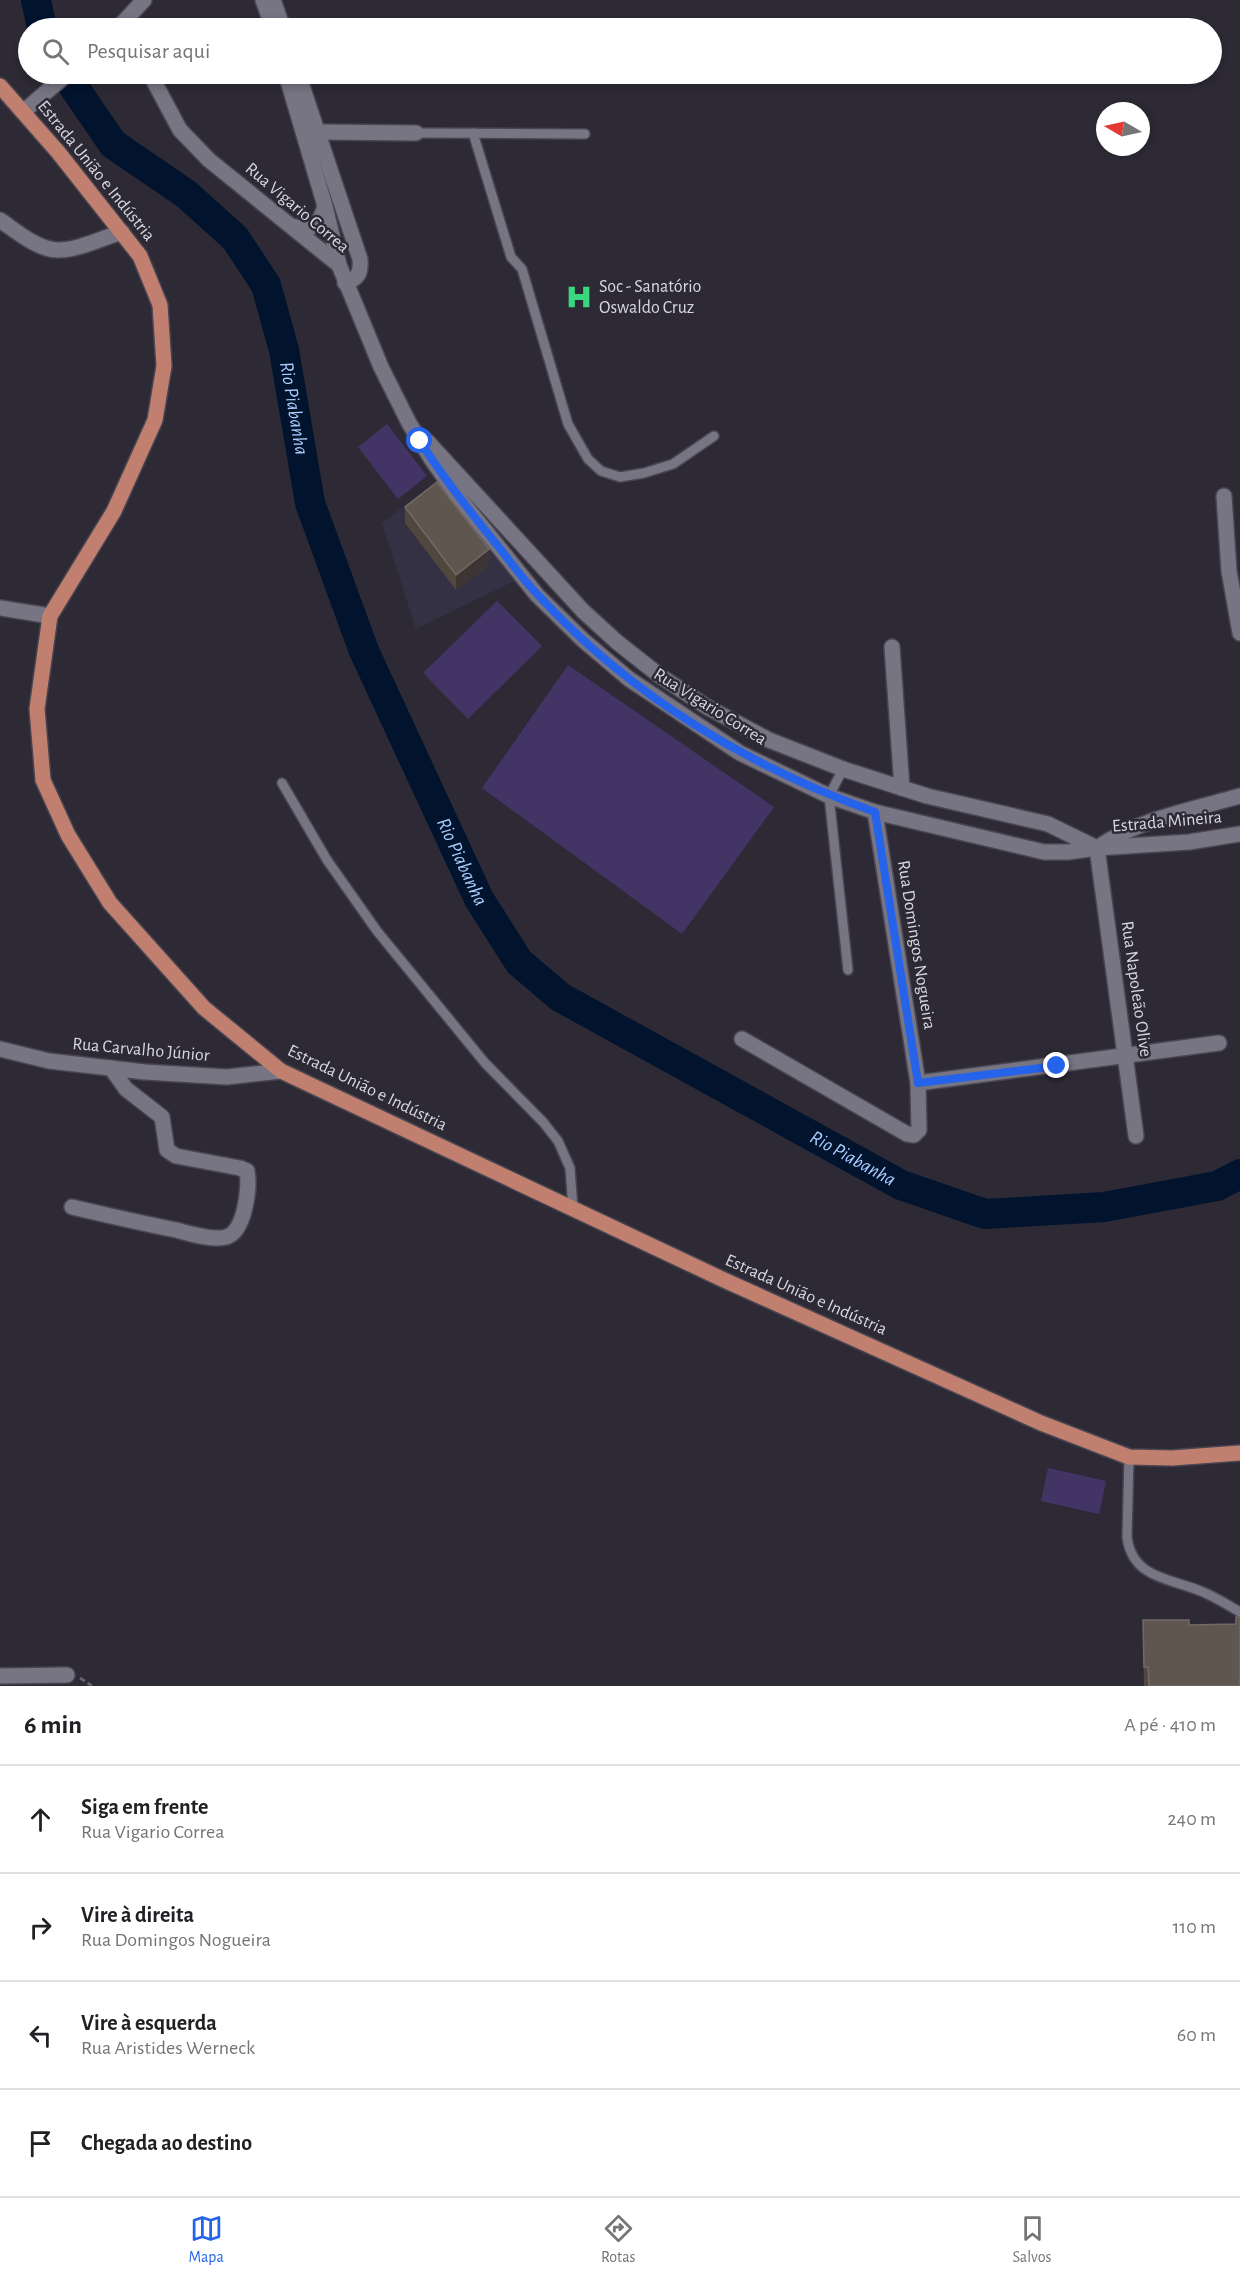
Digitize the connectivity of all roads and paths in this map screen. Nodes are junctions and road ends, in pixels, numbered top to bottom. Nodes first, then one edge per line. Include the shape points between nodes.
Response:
1 (147, 0) edge
2 (262, 0) edge
3 (273, 0) edge
4 (130, 18) edge
5 (269, 18) edge
6 (279, 18) edge
7 (55, 84) edge
8 (155, 84) edge
9 (289, 84) edge
10 (302, 84) edge
11 (0, 86) edge
12 (23, 112) junction
13 (319, 132) junction
14 (416, 133) joint
15 (473, 133) junction
16 (585, 134) dead end
17 (325, 206) junction
18 (0, 220) edge
19 (292, 226) junction
20 (122, 232) junction
21 (339, 265) junction
22 (345, 283) junction
23 (409, 423) junction
24 (714, 436) dead end
25 (1224, 496) dead end
26 (0, 608) edge
27 (583, 611) junction
28 (50, 616) junction
29 (564, 622) junction
30 (1240, 633) edge
31 (892, 647) dead end
32 (843, 769) junction
33 (282, 783) dead end
34 (902, 788) junction
35 (829, 796) junction
36 (1240, 796) edge
37 (875, 812) junction
38 (1240, 834) edge
39 (1097, 848) junction
40 (848, 970) dead end
41 (742, 1039) dead end
42 (1219, 1043) dead end
43 (0, 1049) edge
44 (1126, 1057) junction
45 (111, 1068) junction
46 (280, 1071) junction
47 (918, 1083) junction
48 (1136, 1136) dead end
49 (72, 1208) dead end
50 (573, 1209) junction
51 (1240, 1453) edge
52 (1129, 1457) junction
53 (1240, 1612) edge
54 (67, 1675) dead end
55 (0, 1676) edge

1 - 4 street
2 - 5 street
3 - 6 street
7 - 12 street
8 - 19 street, Rua Vigario Correa via 180,130 209,160
9 - 17 street
10 - 13 street
11 - 12 main road, Estrada União e Indústria
12 - 20 main road, Estrada União e Indústria
13 - 14 street
13 - 22 street via 360,259 356,279
14 - 15 lane
15 - 16 lane
15 - 24 lane via 511,257 522,269 567,424 588,459 601,471 620,477 644,473 673,464
17 - 19 street via 315,226
17 - 21 street
18 - 20 street via 56,250
19 - 21 street, Rua Vigario Correa
20 - 28 main road, Estrada União e Indústria via 140,256 160,305 164,366 156,420 114,511
21 - 22 street, Rua Vigario Correa
22 - 23 street, Rua Vigario Correa
23 - 27 street, Rua Vigario Correa
23 - 29 street, Rua Vigario Correa via 456,494 537,595
25 - 30 street
26 - 28 street
27 - 29 street
27 - 32 street, Rua Vigario Correa via 660,676 706,707 769,740
28 - 46 main road, Estrada União e Indústria via 37,709 43,780 68,835 110,903 204,1008
29 - 35 street, Rua Vigario Correa via 629,679 675,711 740,753
31 - 34 street
32 - 34 street, Rua Vigario Correa
32 - 35 lane
33 - 50 lane via 327,860 377,932 485,1063 558,1141 570,1168
34 - 39 street, Rua Vigario Correa via 1048,824
35 - 37 street, Rua Vigario Correa
35 - 40 lane
36 - 39 street, Rua Vigario Correa via 1157,819 1116,834
37 - 39 street, Rua Vigario Correa via 1044,852
37 - 47 street, Rua Domingos Nogueira
38 - 39 street, Estrada Mineira
39 - 44 street, Rua Napoleão Olive
41 - 47 street, Rua Domingos Nogueira via 907,1134 914,1135 919,1130
42 - 44 street
43 - 45 street, Rua Carvalho Júnior via 49,1061
44 - 47 street
44 - 48 street, Rua Napoleão Olive
45 - 46 street, Rua Carvalho Júnior via 227,1077
45 - 49 street via 126,1089 162,1117 167,1150 176,1156 247,1171 249,1183 241,1222 225,1238
46 - 50 main road, Estrada União e Indústria
50 - 52 main road, Estrada União e Indústria via 1041,1423
51 - 52 main road, Estrada União e Indústria
52 - 53 lane via 1128,1545 1136,1560 1162,1580 1198,1590
54 - 55 street

